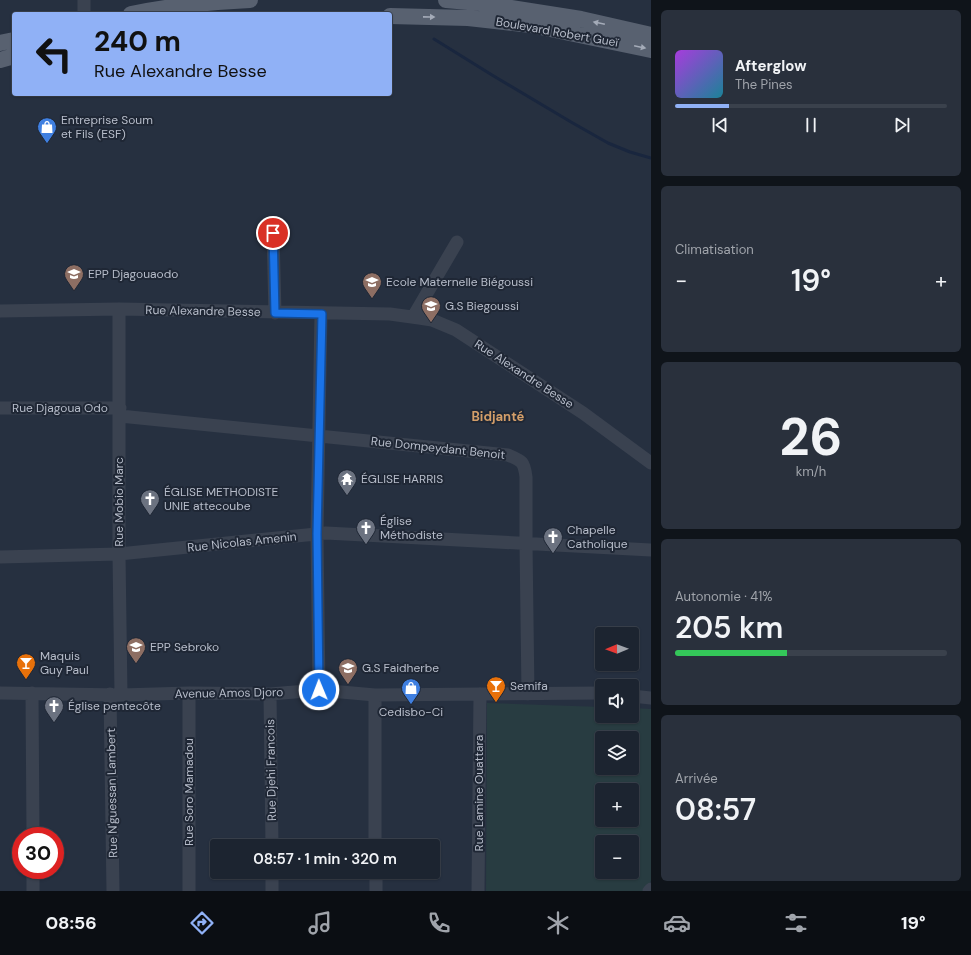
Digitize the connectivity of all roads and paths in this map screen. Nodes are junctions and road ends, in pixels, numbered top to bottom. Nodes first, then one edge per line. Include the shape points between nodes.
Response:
1 (84, 0) edge
2 (250, 0) edge
3 (446, 0) edge
4 (156, 5) edge
5 (84, 12) edge
6 (137, 12) edge
7 (392, 16) edge
8 (651, 35) edge
9 (12, 41) edge
10 (0, 44) edge
11 (651, 50) edge
12 (12, 57) edge
13 (0, 60) edge
14 (273, 233) dead end
15 (457, 242) dead end
16 (120, 309) junction
17 (0, 311) edge
18 (275, 313) junction
19 (322, 314) junction
20 (413, 317) junction
21 (0, 408) edge
22 (120, 412) junction
23 (318, 435) junction
24 (651, 463) edge
25 (317, 534) junction
26 (526, 543) junction
27 (651, 550) edge
28 (119, 554) junction
29 (0, 557) edge
30 (319, 690) junction
31 (651, 690) edge
32 (639, 691) edge
33 (0, 693) edge
34 (32, 693) junction
35 (189, 693) junction
36 (116, 694) junction
37 (270, 694) junction
38 (480, 694) junction
39 (528, 694) junction
40 (595, 694) edge
41 (375, 695) junction
42 (639, 697) edge
43 (651, 698) edge
44 (33, 827) edge
45 (272, 839) edge
46 (376, 839) edge
47 (33, 879) edge
48 (272, 879) edge
49 (376, 879) edge
50 (651, 888) edge
51 (33, 891) edge
52 (113, 891) edge
53 (189, 891) edge
54 (272, 891) edge
55 (376, 891) edge
56 (478, 891) edge
57 (649, 891) edge

1 - 5 street
2 - 4 main road
8 -> 3 main road, Boulevard Robert Gueï via 581,19
4 - 6 main road
7 -> 11 main road, Boulevard Robert Gueï via 468,18 531,25
9 - 10 main road
12 - 13 main road
14 - 18 street
15 - 20 street
16 - 17 street, Rue Alexandre Besse
16 - 18 street, Rue Alexandre Besse
16 - 22 street, Rue Mobio Marc
18 - 19 street, Rue Alexandre Besse
19 - 20 street, Rue Alexandre Besse via 390,314
19 - 23 street
20 - 24 street, Rue Alexandre Besse via 432,320 456,330 583,413
21 - 22 street, Rue Djagoua Odo
22 - 23 street, Rue Dompeydant Benoit
22 - 28 street, Rue Mobio Marc
23 - 25 street
23 - 26 street, Rue Dompeydant Benoit via 508,455 520,460 525,467 526,477
25 - 26 street, Rue Nicolas Amenin
25 - 28 street, Rue Nicolas Amenin
25 - 30 street
26 - 27 street, Rue Nicolas Amenin
26 - 39 street, Rue Dompeydant Benoit
28 - 29 street, Rue Nicolas Amenin
28 - 36 street, Rue Mobio Marc
30 - 37 street, Avenue Amos Djoro
30 - 41 street, Avenue Amos Djoro
31 - 32 street
33 - 34 street, Avenue Amos Djoro
34 - 36 street, Avenue Amos Djoro
34 - 44 street
35 - 36 street, Avenue Amos Djoro
35 - 37 street, Avenue Amos Djoro
35 - 53 street, Rue Soro Mamadou
36 - 52 street, Rue N'guessan Lambert
37 - 45 street, Rue Djehi Francois
38 - 39 street, Avenue Amos Djoro
38 - 41 street, Avenue Amos Djoro
38 - 56 street, Rue Lamine Ouattara
39 - 40 street, Avenue Amos Djoro
41 - 46 street
42 - 43 street
47 - 51 street
48 - 54 street
49 - 55 street
50 - 57 street

